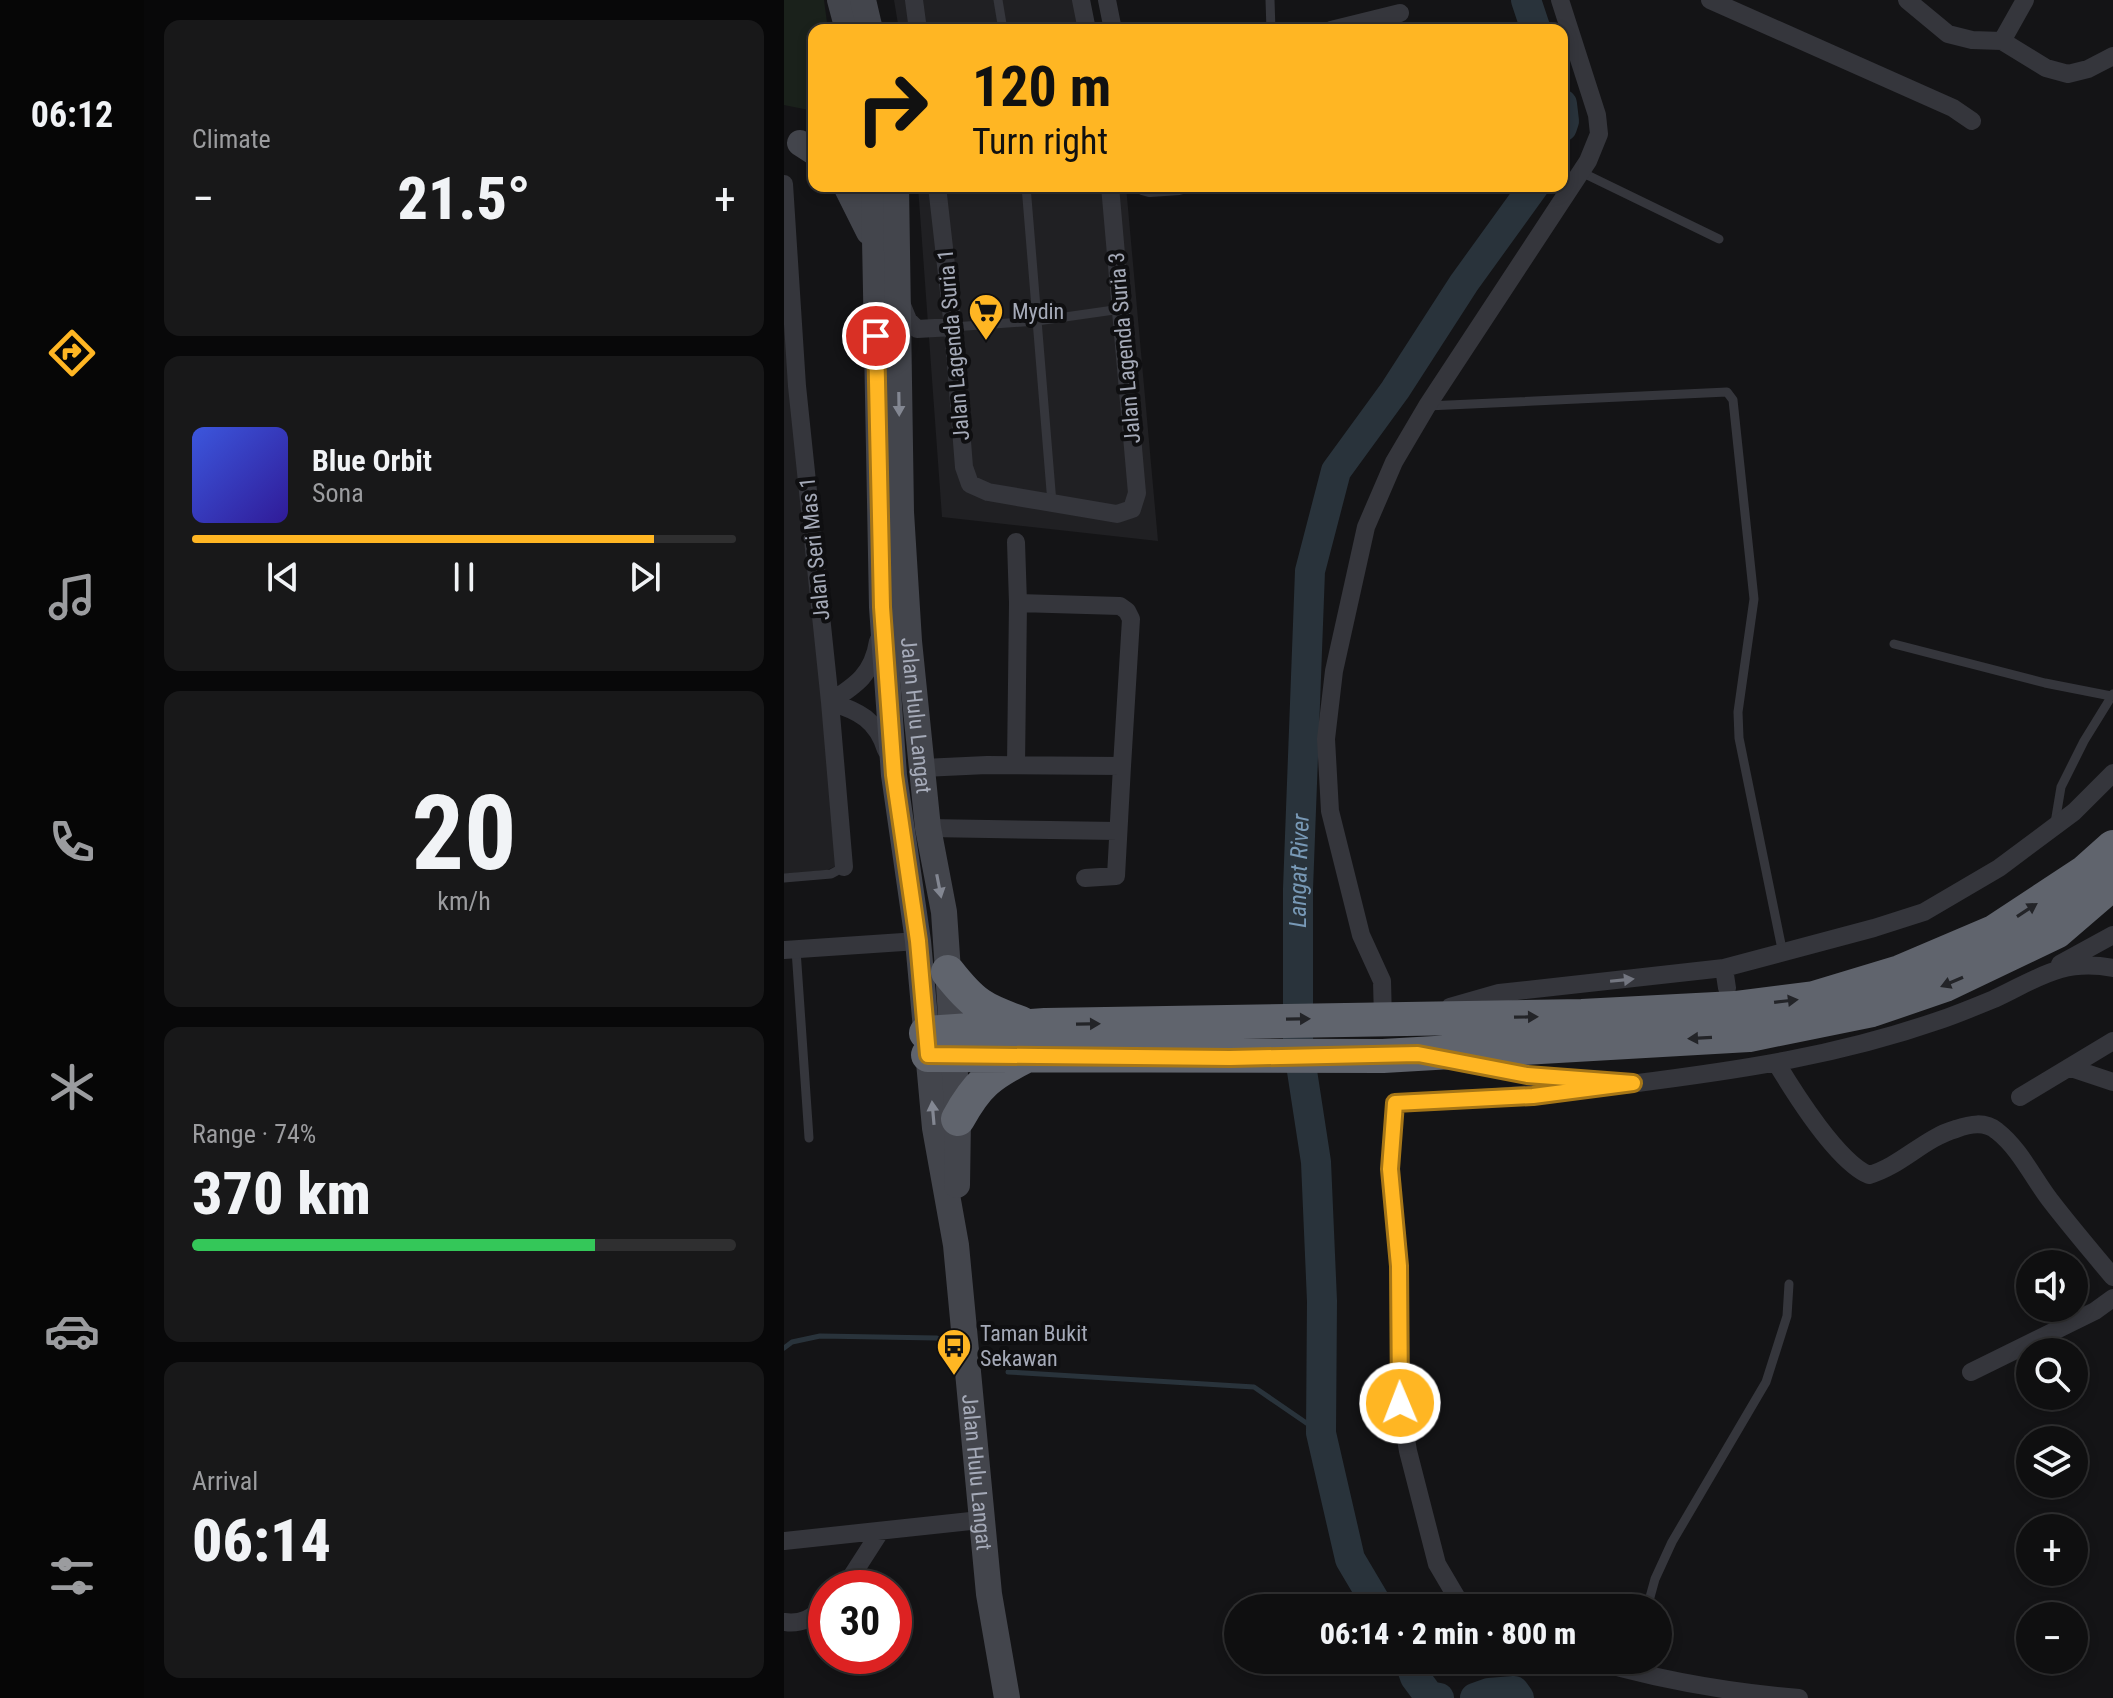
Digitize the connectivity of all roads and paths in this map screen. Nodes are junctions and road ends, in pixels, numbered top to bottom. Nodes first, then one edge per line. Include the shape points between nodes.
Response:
1 (840, 0) edge
2 (863, 0) edge
3 (914, 0) edge
4 (998, 0) edge
5 (1081, 0) edge
6 (1107, 0) edge
7 (1270, 0) edge
8 (1560, 0) edge
9 (1710, 0) edge
10 (1907, 0) edge
11 (2025, 0) edge
12 (1400, 14) edge
13 (846, 24) edge
14 (869, 24) edge
15 (917, 24) edge
16 (1002, 24) edge
17 (1086, 24) edge
18 (1112, 24) edge
19 (1271, 24) edge
20 (1357, 24) edge
21 (1568, 24) edge
22 (1568, 25) edge
23 (2002, 41) junction
24 (2113, 56) edge
25 (1972, 121) dead end
26 (1581, 172) junction
27 (784, 184) edge
28 (849, 192) edge
29 (874, 192) edge
30 (896, 192) edge
31 (938, 192) edge
32 (1026, 192) edge
33 (1111, 192) edge
34 (1568, 192) edge
35 (1568, 192) edge
36 (1719, 239) dead end
37 (874, 243) junction
38 (898, 297) junction
39 (1121, 309) junction
40 (1037, 321) junction
41 (953, 327) junction
42 (791, 387) edge
43 (1427, 406) junction
44 (1052, 503) junction
45 (1016, 542) dead end
46 (1018, 603) junction
47 (882, 607) junction
48 (1894, 644) dead end
49 (2112, 695) edge
50 (830, 702) junction
51 (1016, 765) junction
52 (1122, 766) junction
53 (923, 768) junction
54 (2113, 773) edge
55 (894, 775) junction
56 (2055, 826) junction
57 (928, 828) junction
58 (1118, 831) junction
59 (2113, 847) edge
60 (844, 867) joint
61 (784, 878) edge
62 (1085, 878) dead end
63 (2113, 883) edge
64 (2113, 912) edge
65 (2056, 932) junction
66 (2113, 935) edge
67 (918, 941) junction
68 (790, 950) edge
69 (1783, 954) junction
70 (1724, 968) junction
71 (2113, 969) edge
72 (948, 972) junction
73 (1727, 988) dead end
74 (1994, 999) junction
75 (1385, 1019) junction
76 (1029, 1040) junction
77 (2113, 1041) edge
78 (940, 1043) junction
79 (1418, 1054) junction
80 (1777, 1064) junction
81 (2071, 1068) junction
82 (2113, 1082) edge
83 (1633, 1083) junction
84 (2020, 1097) dead end
85 (958, 1119) junction
86 (809, 1138) dead end
87 (956, 1245) junction
88 (2113, 1277) edge
89 (1789, 1284) dead end
90 (2113, 1298) edge
91 (1971, 1372) dead end
92 (980, 1520) junction
93 (880, 1532) junction
94 (784, 1541) edge
95 (856, 1570) edge
96 (1455, 1594) edge
97 (1651, 1594) edge
98 (808, 1620) edge
99 (784, 1622) edge
100 (1667, 1674) edge
101 (1007, 1698) edge
102 (1799, 1698) edge

1 - 13 main road
2 - 14 main road
3 - 15 street
4 - 16 lane
5 - 17 street
6 - 18 street
7 - 19 lane
8 - 21 street
9 - 25 street
10 - 23 street via 1948,34
11 - 23 street
12 - 20 street
22 - 26 street via 1599,134
23 - 24 street via 2046,68 2068,74
26 - 34 street
26 - 36 lane
27 - 42 street, Jalan Seri Mas 1
28 - 37 main road
29 - 37 main road, Jalan Hulu Langat
30 - 38 main road, Jalan Hulu Langat
31 - 41 street, Jalan Lagenda Suria 1
32 - 40 lane
33 - 39 street, Jalan Lagenda Suria 3
35 - 43 street
37 - 47 main road, Jalan Hulu Langat
38 - 41 street via 917,329
38 -> 53 main road, Jalan Hulu Langat via 901,512
39 - 40 lane
39 - 44 street, Jalan Lagenda Suria 3 via 1137,493 1132,509 1117,514
40 - 41 lane
40 - 44 lane
41 - 44 street, Jalan Lagenda Suria 1 via 964,467 970,484
42 - 50 street, Jalan Seri Mas 1
43 - 69 lane via 1727,392 1733,400 1754,599 1739,738
43 - 75 street via 1394,462 1366,527 1334,671 1326,739 1330,811 1361,935 1382,981
45 - 46 street
46 - 51 street
46 - 52 street via 1120,606 1127,611 1131,619
47 - 50 street via 875,660 862,678
47 - 55 main road, Jalan Hulu Langat
48 - 49 lane
49 - 56 lane via 2061,787
50 - 55 street via 863,716 880,732
50 - 60 street, Jalan Seri Mas 1
51 - 52 street
51 - 53 street
52 - 58 street
53 - 57 main road, Jalan Hulu Langat
54 - 56 street
55 - 67 main road, Jalan Hulu Langat
56 - 69 street via 1999,868 1924,912
57 - 58 street
57 -> 72 main road, Jalan Hulu Langat via 944,912
58 - 62 street via 1116,876
75 -> 59 highway via 1582,1016 1814,998 1900,972 1994,932 2085,872
60 - 61 lane via 831,874
63 - 65 highway
64 - 65 highway
65 -> 79 highway via 1945,985 1872,1010 1749,1035
66 - 74 street
67 - 68 street
67 - 78 main road, Jalan Hulu Langat
68 - 86 lane
69 - 70 street
70 - 73 street
75 -> 70 street via 1499,993
71 - 74 street via 2075,964 2055,968
72 - 76 highway via 968,998
72 - 78 main road, Jalan Hulu Langat
74 - 80 street via 1944,1019
76 -> 75 highway via 1232,1020
76 - 78 highway
76 - 79 highway via 1230,1058
76 - 85 highway via 972,1093
77 - 81 street
78 - 85 main road, Jalan Hulu Langat
87 -> 78 main road, Jalan Hulu Langat via 935,1128
79 - 83 street via 1527,1075
80 - 83 street via 1736,1061
80 - 88 street via 1812,1118 1858,1171 1869,1175 1938,1135 1980,1124 1996,1129
81 - 82 street
81 - 84 street
83 - 96 street via 1533,1096 1395,1103 1390,1169 1399,1266 1400,1403 1437,1564
85 - 87 main road, Jalan Hulu Langat
87 - 92 main road, Jalan Hulu Langat
89 - 97 lane via 1787,1316 1766,1382 1672,1542
90 - 91 street
92 - 93 street
92 - 101 main road, Jalan Hulu Langat
93 - 94 street
93 - 95 street
98 - 99 street
100 - 102 street

